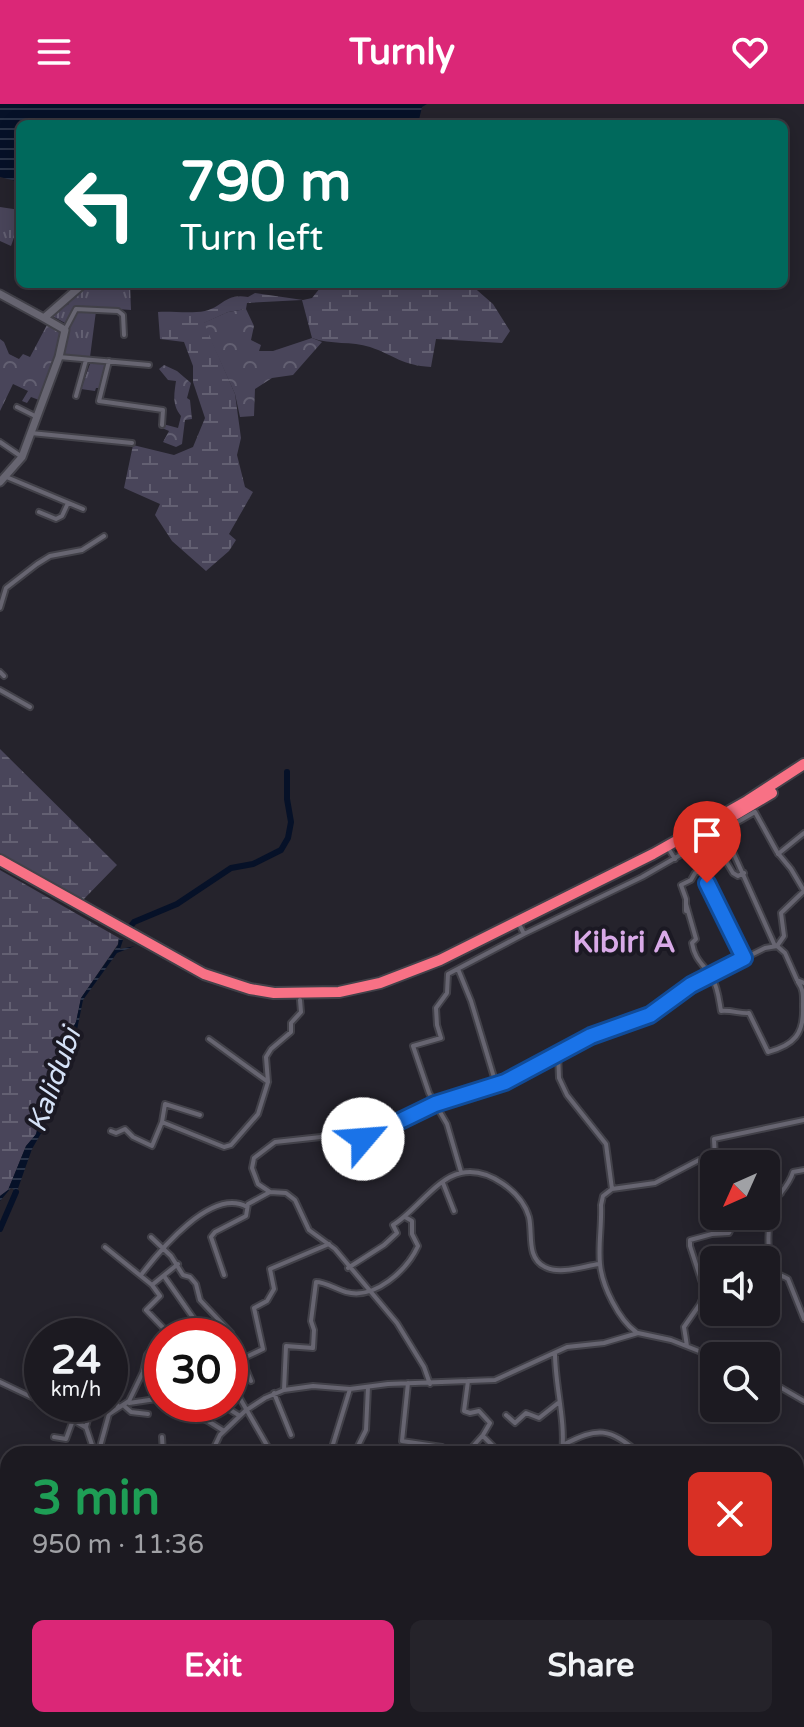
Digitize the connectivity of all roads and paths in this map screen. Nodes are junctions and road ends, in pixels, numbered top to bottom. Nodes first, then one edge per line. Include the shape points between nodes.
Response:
1 (78, 288) edge
2 (1, 296) edge
3 (44, 318) junction
4 (65, 330) junction
5 (124, 335) dead end
6 (59, 357) junction
7 (86, 360) junction
8 (109, 361) junction
9 (149, 365) dead end
10 (76, 396) dead end
11 (17, 407) dead end
12 (37, 417) junction
13 (162, 425) dead end
14 (31, 433) junction
15 (0, 442) edge
16 (132, 443) dead end
17 (22, 457) junction
18 (2, 479) edge
19 (68, 503) junction
20 (83, 509) dead end
21 (39, 512) dead end
22 (104, 536) dead end
23 (0, 608) edge
24 (0, 690) edge
25 (30, 707) dead end
26 (804, 764) edge
27 (804, 773) edge
28 (754, 809) junction
29 (724, 832) junction
30 (804, 833) edge
31 (712, 838) junction
32 (778, 854) junction
33 (672, 855) junction
34 (0, 863) edge
35 (744, 873) junction
36 (686, 904) junction
37 (686, 911) dead end
38 (522, 930) junction
39 (776, 946) junction
40 (744, 958) junction
41 (187, 969) junction
42 (458, 969) junction
43 (711, 975) junction
44 (804, 986) edge
45 (300, 1000) junction
46 (803, 1029) edge
47 (209, 1039) dead end
48 (558, 1053) junction
49 (268, 1082) junction
50 (496, 1085) junction
51 (435, 1104) junction
52 (200, 1115) dead end
53 (804, 1120) edge
54 (162, 1122) junction
55 (111, 1131) dead end
56 (804, 1170) edge
57 (461, 1172) junction
58 (443, 1183) junction
59 (612, 1189) junction
60 (270, 1192) junction
61 (781, 1193) joint
62 (247, 1207) junction
63 (454, 1211) dead end
64 (405, 1217) junction
65 (730, 1230) edge
66 (151, 1237) dead end
67 (329, 1244) junction
68 (105, 1247) dead end
69 (162, 1247) junction
70 (178, 1264) junction
71 (599, 1264) junction
72 (348, 1268) junction
73 (141, 1275) junction
74 (224, 1275) dead end
75 (164, 1276) junction
76 (152, 1285) junction
77 (370, 1292) junction
78 (802, 1310) edge
79 (154, 1318) edge
80 (193, 1318) edge
81 (217, 1318) edge
82 (804, 1319) edge
83 (638, 1333) junction
84 (687, 1346) junction
85 (700, 1351) edge
86 (555, 1353) junction
87 (248, 1356) edge
88 (144, 1370) edge
89 (248, 1372) edge
90 (251, 1381) dead end
91 (468, 1381) junction
92 (0, 1382) edge
93 (408, 1383) junction
94 (430, 1384) junction
95 (368, 1387) junction
96 (350, 1389) junction
97 (780, 1389) edge
98 (284, 1390) junction
99 (24, 1393) edge
100 (274, 1393) junction
101 (128, 1395) edge
102 (804, 1401) edge
103 (558, 1403) junction
104 (248, 1409) edge
105 (506, 1415) dead end
106 (248, 1416) edge
107 (72, 1422) edge
108 (77, 1422) edge
109 (87, 1422) edge
110 (106, 1422) edge
111 (210, 1422) edge
112 (234, 1422) edge
113 (86, 1427) junction
114 (224, 1431) junction
115 (291, 1435) dead end
116 (483, 1436) junction
117 (54, 1437) dead end
118 (162, 1437) dead end
119 (563, 1445) joint
120 (94, 1446) edge
121 (98, 1446) edge
122 (163, 1446) edge
123 (216, 1446) edge
124 (267, 1446) edge
125 (332, 1446) edge
126 (358, 1446) edge
127 (435, 1446) edge
128 (474, 1446) edge
129 (493, 1446) edge
130 (630, 1446) edge

1 - 3 street
2 - 3 street
3 - 4 street
4 - 5 street via 76,309 118,311
4 - 6 street
6 - 7 street
6 - 12 street
7 - 8 street
7 - 10 street
8 - 9 street
8 - 13 street via 99,401 163,410
11 - 12 street
12 - 14 street
14 - 16 street
14 - 17 street
15 - 17 street
17 - 18 street
18 - 19 street
19 - 20 street
19 - 21 street via 56,519
22 - 23 street via 80,551 37,564 6,588
24 - 25 street
26 - 41 highway via 653,854 393,979 331,993 274,993
27 - 28 highway
28 - 29 street
28 - 32 street
28 - 33 highway
29 - 31 street
29 - 35 street
30 - 32 street
31 - 33 street
31 - 35 street via 733,873
32 - 39 street via 804,891 781,913 784,936
33 - 38 highway
34 - 41 highway
35 - 39 street
36 - 37 street
36 - 40 street via 681,885 705,869
36 - 43 street via 696,939 692,948
38 - 42 street
38 - 45 highway via 394,985
39 - 40 street
39 - 44 street
40 - 43 street
41 - 45 highway via 233,989
42 - 50 street
42 - 51 street via 448,974 447,993 436,1008 441,1038 413,1046
43 - 46 street via 721,1011 749,1013 768,1052 795,1041
43 - 48 street via 650,1015
44 - 46 street
45 - 49 street via 301,1012 291,1023 291,1032 266,1057
47 - 49 street
48 - 50 street
48 - 59 street via 561,1084 606,1144
49 - 54 street via 258,1114 231,1145 224,1147
50 - 51 street
51 - 57 street
51 - 60 street via 363,1139 350,1142 330,1136 270,1144 254,1158 252,1168 258,1184
52 - 54 street via 165,1104
53 - 59 street via 714,1139 715,1159 699,1160 655,1183
54 - 55 street via 152,1146 125,1129
56 - 61 street via 793,1172
57 - 58 street
57 - 71 street via 492,1177 508,1187 526,1210 532,1252 541,1265 555,1270
58 - 63 street
58 - 64 street
59 - 71 street via 601,1205
60 - 62 street
60 - 67 street via 295,1200 306,1226
61 - 78 street via 773,1205 768,1255 773,1271 788,1279
62 - 69 street via 206,1210
62 - 74 street via 246,1216 211,1237
64 - 72 street via 393,1225 397,1233 387,1242
64 - 77 street via 412,1221 417,1249 386,1284
65 - 84 street via 690,1240 705,1292 684,1327
66 - 69 street
67 - 72 street
67 - 87 street via 270,1269 274,1289 254,1309 263,1349
68 - 73 street
69 - 70 street
69 - 73 street
70 - 75 street
70 - 81 street
71 - 83 street via 612,1299
72 - 77 street
73 - 76 street
75 - 76 street
75 - 80 street
76 - 79 street via 160,1296 146,1310
77 - 94 street via 400,1327
77 - 98 street via 349,1293 317,1280 313,1348 286,1346
78 - 82 street
83 - 84 street
83 - 86 street
84 - 85 street
86 - 91 street via 504,1377
86 - 103 street
88 - 101 street
89 - 90 street
91 - 94 street
91 - 116 street via 464,1411 479,1411 489,1420
92 - 99 street
93 - 94 street
93 - 95 street
93 - 127 street via 402,1441
95 - 96 street
95 - 126 street via 366,1430
96 - 98 street
96 - 125 street
97 - 102 street
98 - 100 street
100 - 104 street
100 - 115 street
103 - 105 street via 539,1418 526,1413 515,1423
103 - 119 street
106 - 124 street
107 - 117 street via 66,1439
108 - 113 street
109 - 113 street
110 - 121 street
111 - 114 street
112 - 114 street
113 - 120 street
114 - 123 street
116 - 128 street
116 - 129 street
118 - 122 street
119 - 130 street via 595,1431

